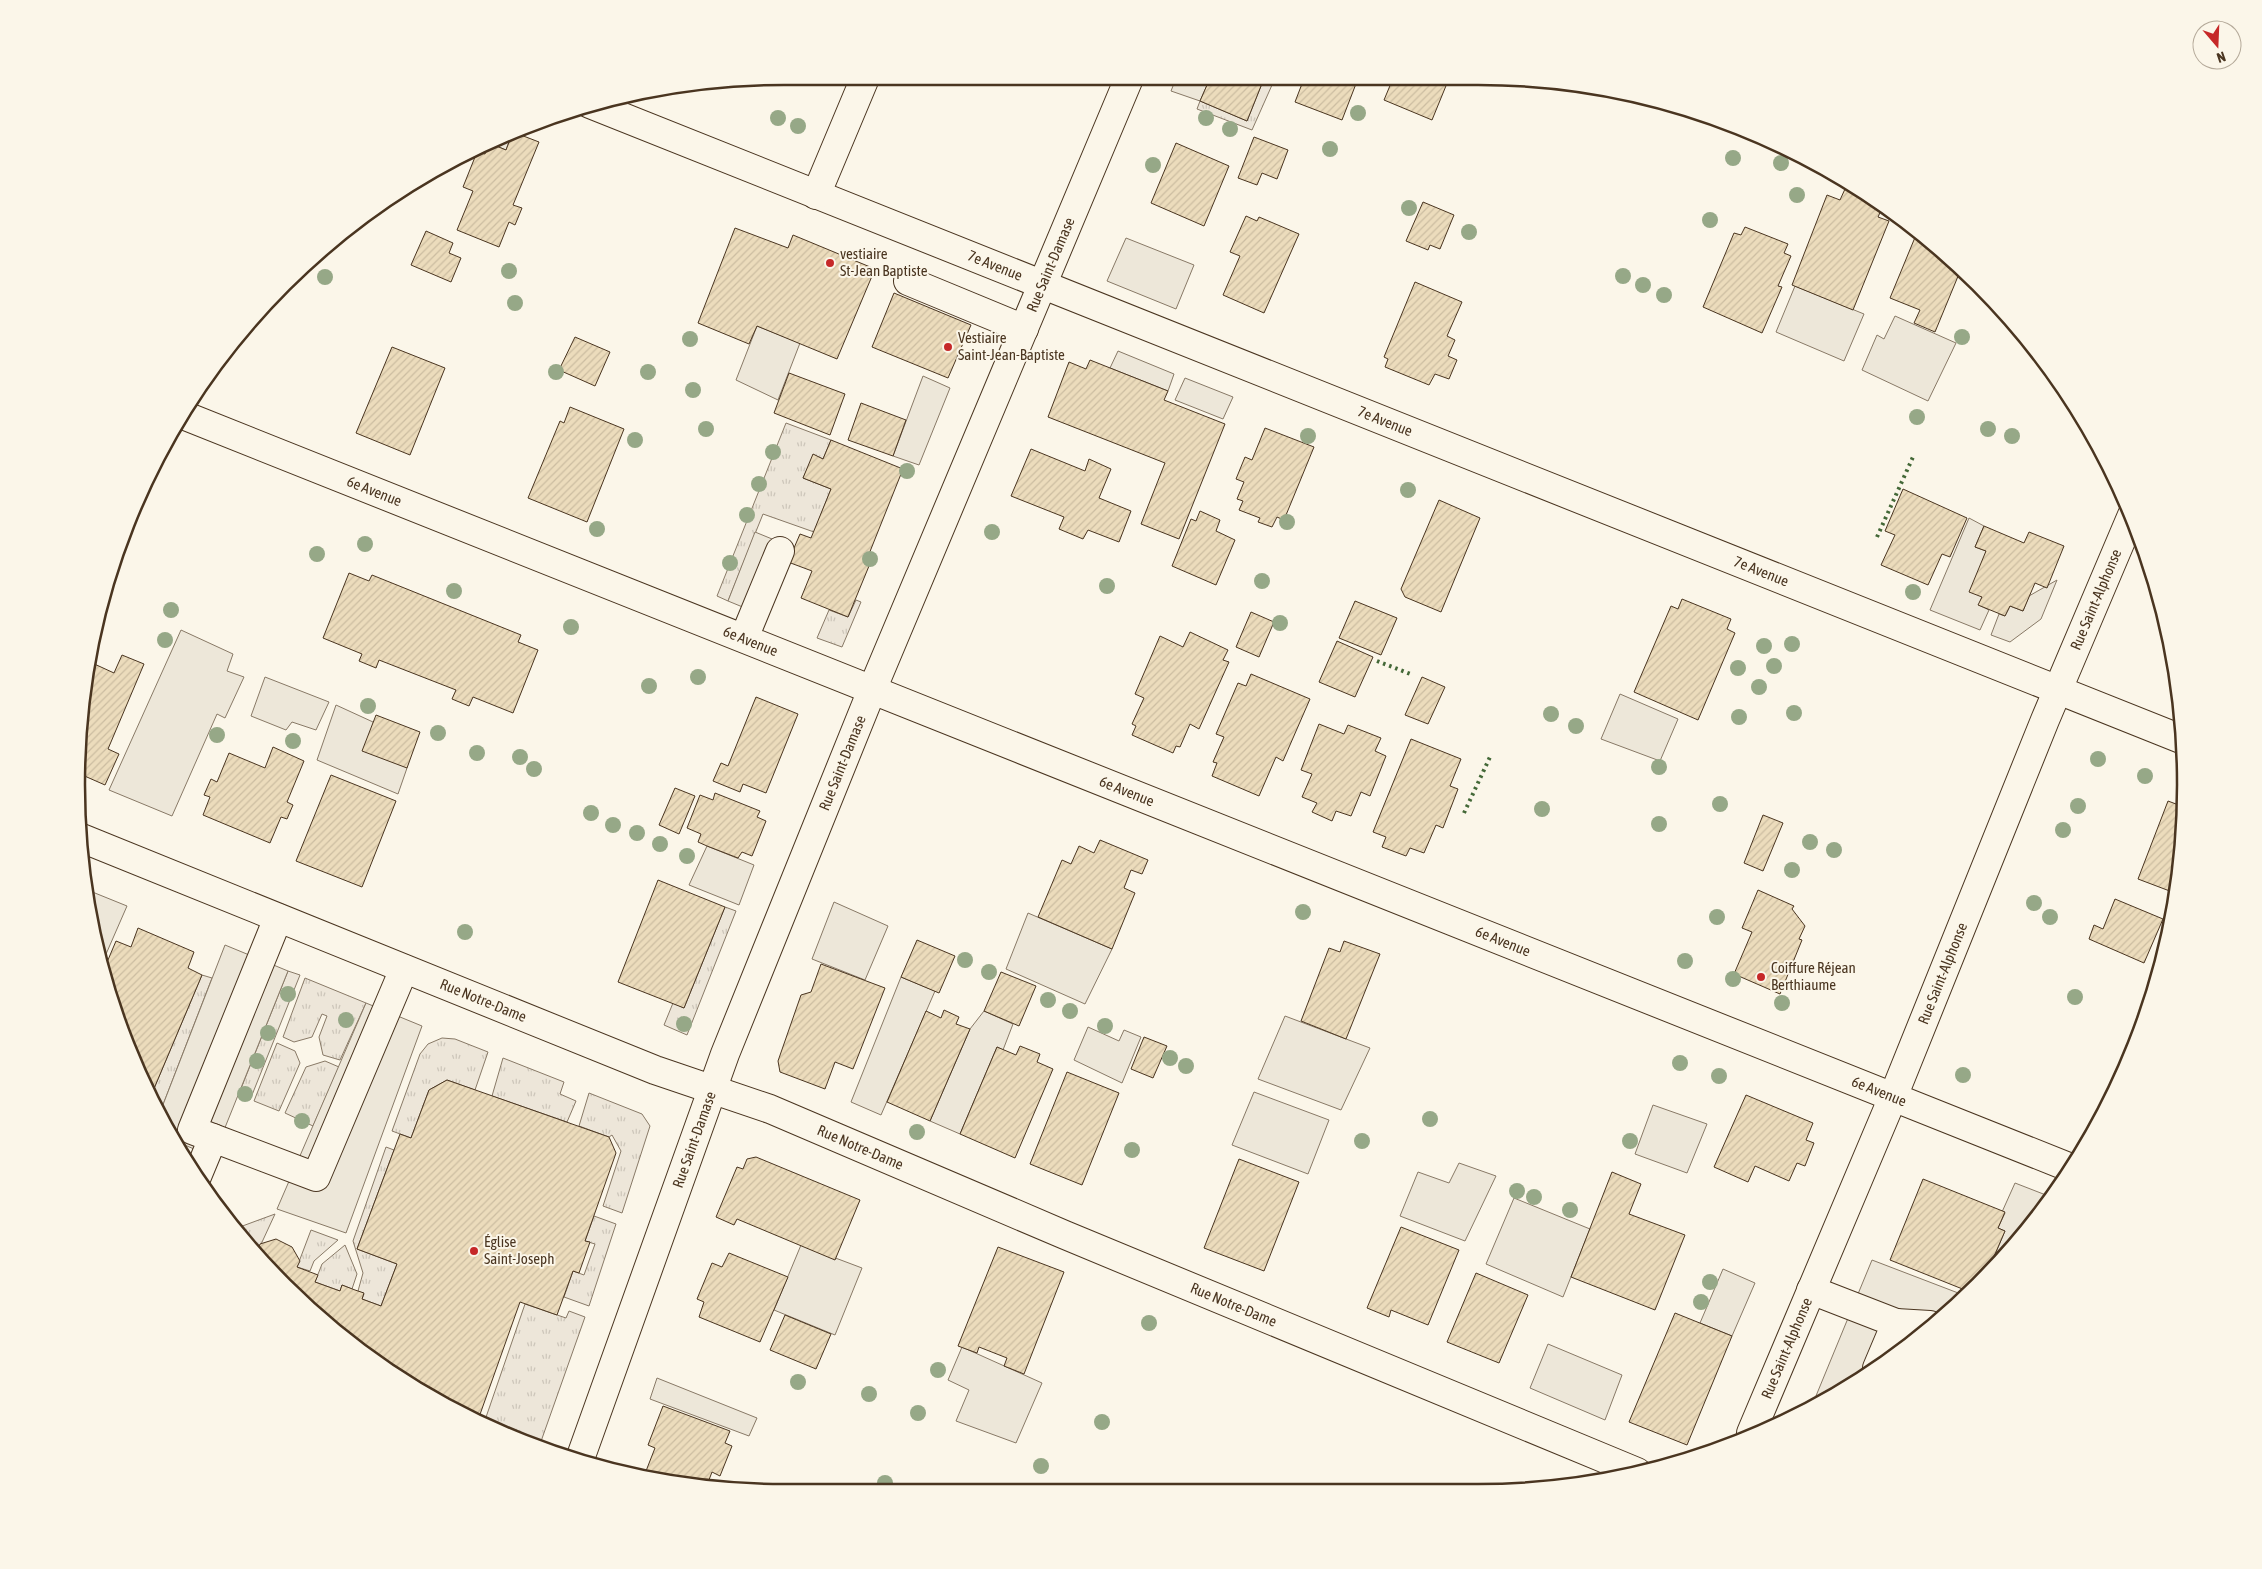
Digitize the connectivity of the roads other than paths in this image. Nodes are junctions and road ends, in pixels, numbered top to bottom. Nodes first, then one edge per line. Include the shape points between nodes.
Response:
1 (862, 85) edge
2 (1126, 85) edge
3 (603, 109) edge
4 (816, 195) junction
5 (908, 281) dead end
6 (1042, 285) junction
7 (1024, 329) junction
8 (190, 417) edge
9 (2127, 526) edge
10 (780, 551) dead end
11 (744, 638) junction
12 (872, 690) junction
13 (2059, 690) junction
14 (2176, 737) edge
15 (88, 847) edge
16 (278, 918) junction
17 (404, 969) junction
18 (711, 1090) junction
19 (1894, 1097) junction
20 (213, 1138) junction
21 (2064, 1165) edge
22 (200, 1169) edge
23 (1811, 1290) junction
24 (1896, 1323) junction
25 (1921, 1324) edge
26 (1884, 1353) edge
27 (1753, 1427) edge
28 (582, 1454) edge
29 (1627, 1468) edge

1 - 4 street
2 - 6 street, Rue Saint-Damase
3 - 4 street, 7e Avenue
4 - 6 street, 7e Avenue
5 - 7 street
6 - 7 street, Rue Saint-Damase
6 - 13 street, 7e Avenue
7 - 12 street, Rue Saint-Damase
8 - 11 street, 6e Avenue
9 - 13 street, Rue Saint-Alphonse
10 - 11 street
11 - 12 street, 6e Avenue
12 - 18 street, Rue Saint-Damase
12 - 19 street, 6e Avenue
13 - 14 street, 7e Avenue
13 - 19 street, Rue Saint-Alphonse
15 - 16 street, Rue Notre-Dame
16 - 17 street, Rue Notre-Dame
16 - 20 street via 192,1130
17 - 18 street, Rue Notre-Dame
17 - 20 street via 316,1177
18 - 28 street, Rue Saint-Damase
18 - 29 street, Rue Notre-Dame via 770,1109
19 - 21 street, 6e Avenue
19 - 23 street, Rue Saint-Alphonse
20 - 22 street
23 - 24 street
23 - 27 street, Rue Saint-Alphonse
24 - 25 street
24 - 26 street

